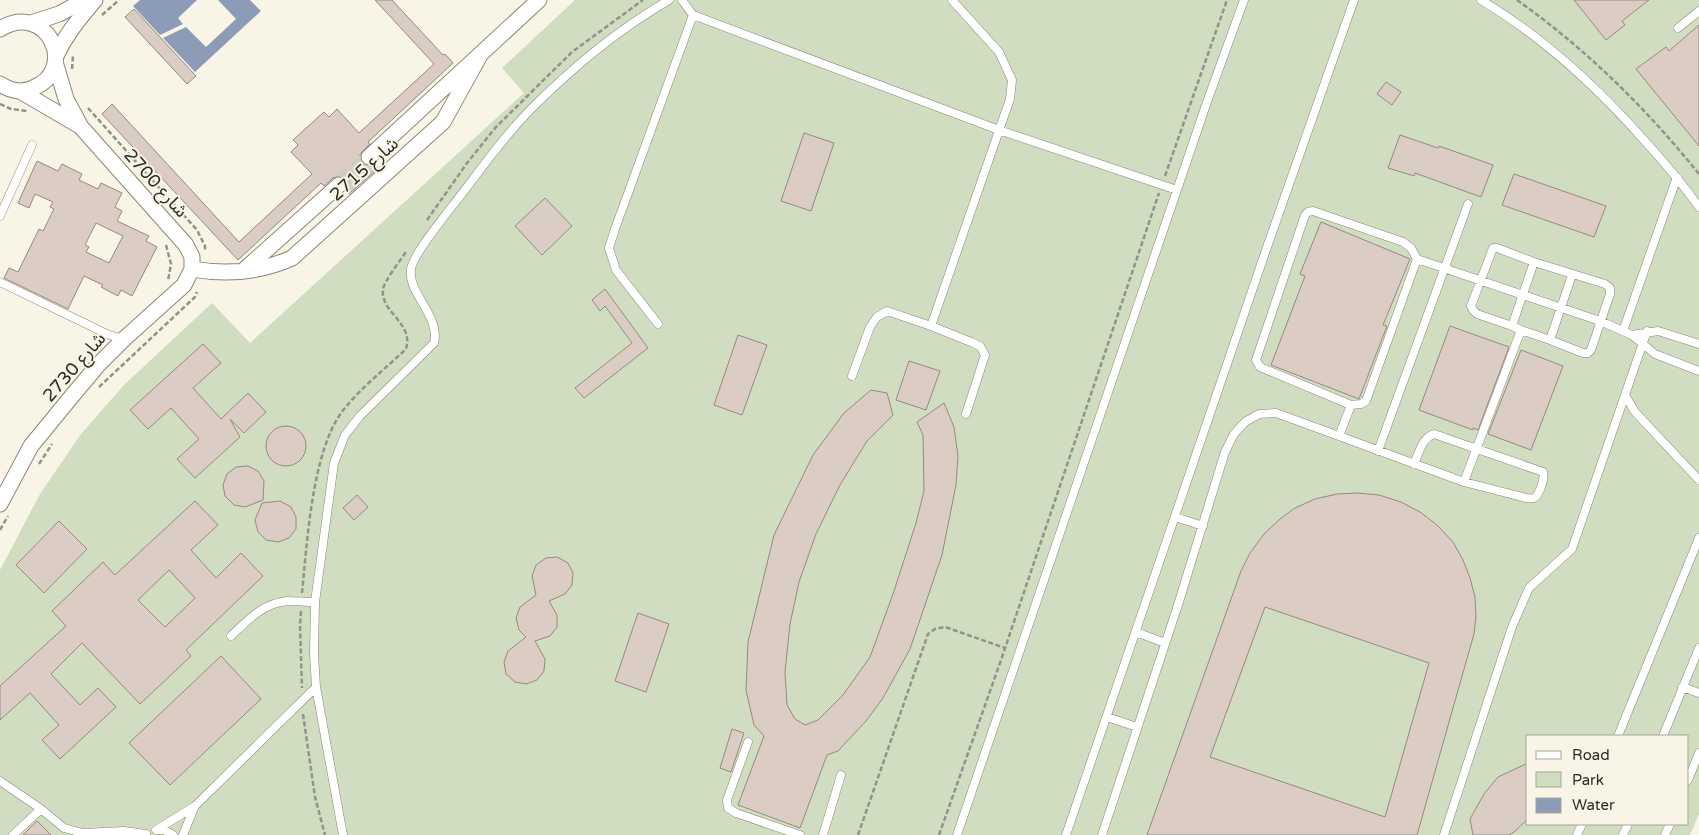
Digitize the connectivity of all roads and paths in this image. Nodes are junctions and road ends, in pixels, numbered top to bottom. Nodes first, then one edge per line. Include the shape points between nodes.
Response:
1 (86, 0) edge
2 (94, 0) edge
3 (119, 0) edge
4 (539, 0) edge
5 (668, 0) edge
6 (682, 0) edge
7 (952, 0) edge
8 (1227, 0) edge
9 (1244, 0) edge
10 (1354, 0) edge
11 (1482, 0) edge
12 (1517, 0) edge
13 (1699, 11) edge
14 (693, 15) junction
15 (99, 17) dead end
16 (31, 22) junction
17 (1, 28) edge
18 (1678, 28) dead end
19 (72, 55) dead end
20 (479, 57) junction
21 (55, 59) junction
22 (72, 75) dead end
23 (0, 84) edge
24 (20, 91) junction
25 (83, 102) dead end
26 (0, 104) edge
27 (29, 112) dead end
28 (81, 128) junction
29 (1000, 130) junction
30 (32, 145) dead end
31 (396, 166) junction
32 (1699, 174) edge
33 (1677, 177) junction
34 (1162, 185) junction
35 (1177, 190) junction
36 (1468, 204) dead end
37 (1699, 207) edge
38 (347, 210) junction
39 (0, 216) edge
40 (165, 241) dead end
41 (1417, 259) junction
42 (1534, 262) junction
43 (1444, 268) junction
44 (192, 269) junction
45 (207, 272) junction
46 (242, 272) junction
47 (1572, 275) junction
48 (1480, 281) junction
49 (0, 282) edge
50 (167, 283) dead end
51 (1523, 296) junction
52 (1560, 308) junction
53 (1600, 321) junction
54 (658, 324) dead end
55 (931, 326) junction
56 (1512, 326) junction
57 (1521, 330) junction
58 (1623, 331) junction
59 (1647, 331) junction
60 (1632, 334) junction
61 (124, 339) junction
62 (1550, 340) junction
63 (1699, 344) edge
64 (1643, 345) junction
65 (1699, 370) edge
66 (852, 376) dead end
67 (94, 392) dead end
68 (1625, 395) junction
69 (1351, 405) junction
70 (966, 414) dead end
71 (1338, 436) junction
72 (55, 440) dead end
73 (1477, 448) junction
74 (1378, 451) junction
75 (1414, 464) junction
76 (35, 469) dead end
77 (1699, 480) edge
78 (1464, 482) junction
79 (4, 509) edge
80 (1175, 517) junction
81 (1203, 526) junction
82 (0, 530) edge
83 (1699, 538) edge
84 (315, 602) junction
85 (1136, 632) junction
86 (231, 636) dead end
87 (1165, 643) junction
88 (1005, 648) junction
89 (1699, 648) edge
90 (316, 687) junction
91 (1682, 687) junction
92 (1699, 693) edge
93 (1107, 717) junction
94 (1137, 727) junction
95 (1618, 735) edge
96 (1663, 735) edge
97 (748, 742) dead end
98 (1699, 753) edge
99 (842, 775) dead end
100 (1689, 778) edge
101 (0, 781) edge
102 (195, 806) junction
103 (41, 809) junction
104 (156, 830) junction
105 (66, 832) edge
106 (105, 833) edge
107 (146, 834) edge
108 (12, 835) edge
109 (174, 835) edge
110 (183, 835) edge
111 (342, 835) edge
112 (800, 835) edge
113 (823, 835) edge
114 (858, 835) edge
115 (939, 835) edge
116 (957, 835) edge
117 (1066, 835) edge
118 (1102, 835) edge
119 (1444, 835) edge

1 - 16 street via 59,14
2 - 21 street via 79,16
3 - 15 path
4 - 20 street, شارع 2715
5 - 84 lane via 603,45 531,109 483,166 418,254 411,268 412,280 435,329 434,343 345,435 334,463
6 - 14 lane
7 - 29 lane via 999,52 1012,80
8 - 34 path
9 - 35 lane
10 - 80 lane
11 - 33 lane via 1509,16 1563,58 1619,112
12 - 32 path via 1552,25 1614,80 1642,107
13 - 18 lane
14 - 29 lane
14 - 54 lane via 614,229 610,248 616,270
16 - 17 street via 12,22
16 - 21 street, شارع 2700 via 51,39
19 - 22 path
20 - 31 street, شارع 2715 via 443,122
20 - 31 street, شارع 2715 via 374,153
21 - 24 street via 46,80 30,90
21 - 28 street, شارع 2700 via 66,99
23 - 24 street, شارع 2700
24 - 28 street, شارع 2700
25 - 45 path via 197,230 205,246
26 - 27 path
28 - 44 street, شارع 2700 via 186,245 192,257
29 - 34 lane
29 - 55 lane
30 - 39 lane
31 - 38 street, شارع 2715
33 - 37 lane
33 - 58 lane
34 - 35 lane
34 - 88 path
35 - 116 lane
36 - 43 lane
38 - 46 street, شارع 2715 via 292,258
38 - 46 street, شارع 2715 via 335,189
40 - 50 path via 171,264
41 - 43 lane
41 - 69 lane via 1366,401
41 - 69 lane via 1403,242 1313,211 1305,215 1256,360 1260,367
42 - 47 lane
42 - 48 lane via 1493,248
42 - 51 lane
43 - 48 lane
43 - 74 lane
44 - 45 street, شارع 2715
44 - 61 street, شارع 2730 via 184,285
45 - 46 street, شارع 2715
45 - 67 path via 195,296
47 - 52 lane
47 - 53 lane via 1610,288
48 - 51 lane
48 - 56 lane via 1472,310
49 - 61 lane via 109,335
51 - 52 lane
51 - 56 lane
52 - 53 lane
52 - 62 lane
53 - 58 lane
53 - 62 lane via 1588,353
55 - 66 lane via 887,312 877,317 870,327
55 - 70 lane via 980,346 985,355
56 - 57 lane
57 - 62 lane
57 - 73 lane
58 - 60 lane
59 - 60 lane
59 - 63 lane via 1658,331
59 - 64 lane
60 - 64 lane
61 - 79 street, شارع 2730 via 31,446
64 - 65 lane via 1655,354
64 - 68 lane
68 - 77 lane via 1635,412
68 - 119 lane via 1572,549 1530,588 1512,627
69 - 71 lane
71 - 74 lane
71 - 81 lane via 1276,413 1260,414 1245,422 1225,452
72 - 76 path
73 - 75 lane via 1434,434 1425,440
73 - 78 lane
73 - 78 lane via 1543,472 1537,496 1526,498
74 - 75 lane
75 - 78 lane
79 - 82 path
80 - 81 lane
80 - 85 lane
81 - 87 lane
83 - 95 lane
84 - 86 lane via 286,601 269,606 257,612
84 - 90 lane
85 - 87 lane
85 - 93 lane
87 - 94 lane
88 - 114 path via 945,627 928,634
88 - 115 path
89 - 91 lane
90 - 102 lane
90 - 111 lane
91 - 92 lane
91 - 96 lane
93 - 94 lane
93 - 117 lane
94 - 118 lane
97 - 112 lane via 727,800 728,808
98 - 100 lane
99 - 113 lane
101 - 103 lane
102 - 104 lane
102 - 110 lane
103 - 105 lane
103 - 108 lane
104 - 107 lane
104 - 109 lane
105 - 106 lane
106 - 107 lane

